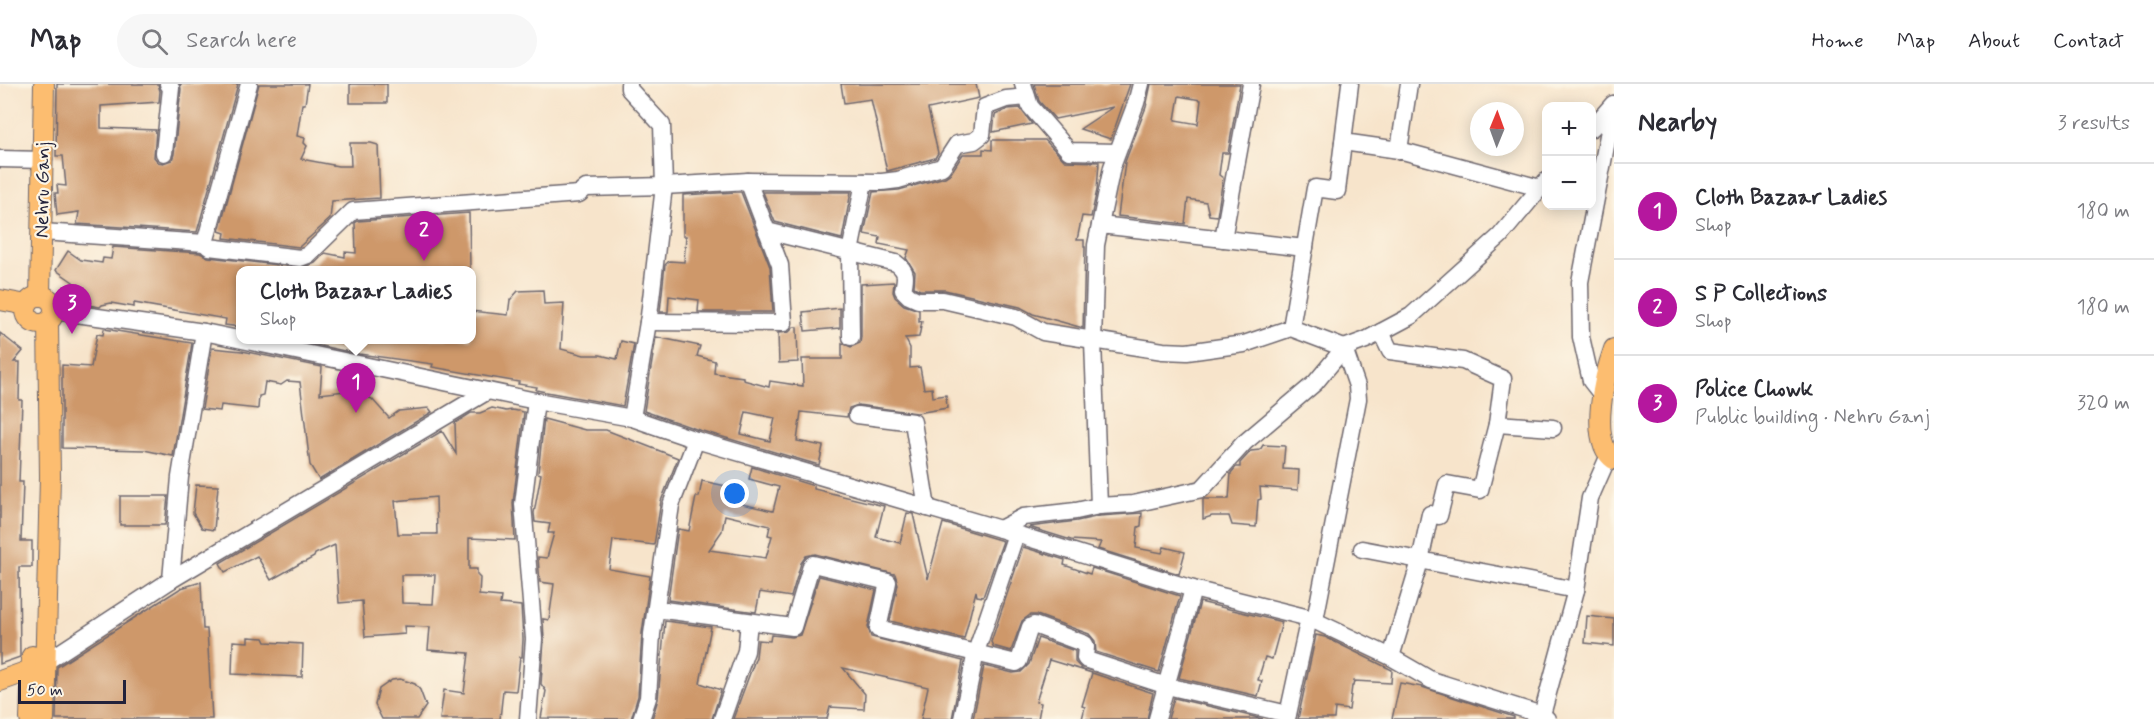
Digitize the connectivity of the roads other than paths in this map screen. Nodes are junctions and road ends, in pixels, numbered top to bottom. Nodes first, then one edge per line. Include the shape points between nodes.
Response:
1 (44, 84) edge
2 (168, 84) edge
3 (249, 84) edge
4 (629, 84) edge
5 (1141, 84) edge
6 (1251, 84) edge
7 (1350, 84) edge
8 (1409, 84) edge
9 (1025, 91) edge
10 (1614, 104) edge
11 (1596, 124) edge
12 (1343, 142) junction
13 (1399, 150) junction
14 (164, 153) dead end
15 (1117, 153) junction
16 (0, 159) edge
17 (44, 160) junction
18 (748, 181) junction
19 (864, 182) junction
20 (1542, 185) edge
21 (664, 186) junction
22 (1542, 186) edge
23 (1100, 225) junction
24 (767, 231) junction
25 (42, 232) junction
26 (1223, 239) junction
27 (205, 243) junction
28 (1305, 248) junction
29 (850, 252) junction
30 (0, 300) edge
31 (33, 301) junction
32 (47, 319) junction
33 (648, 322) junction
34 (1291, 328) junction
35 (204, 332) junction
36 (1381, 332) junction
37 (851, 337) dead end
38 (236, 339) edge
39 (1093, 341) junction
40 (262, 344) edge
41 (1344, 348) junction
42 (1614, 349) edge
43 (488, 391) junction
44 (1608, 397) edge
45 (536, 401) junction
46 (857, 415) dead end
47 (632, 418) junction
48 (1497, 424) junction
49 (1614, 426) edge
50 (1553, 428) dead end
51 (696, 441) junction
52 (1611, 457) edge
53 (1099, 506) junction
54 (927, 508) junction
55 (1008, 532) junction
56 (1362, 549) dead end
57 (1420, 561) junction
58 (171, 580) junction
59 (1194, 589) junction
60 (1576, 590) junction
61 (656, 609) junction
62 (1312, 619) junction
63 (749, 622) junction
64 (976, 652) junction
65 (1391, 657) junction
66 (38, 666) junction
67 (0, 681) edge
68 (1167, 686) junction
69 (1288, 717) edge
70 (1544, 717) edge
71 (30, 719) edge
72 (44, 719) edge
73 (528, 719) edge
74 (641, 719) edge
75 (722, 719) edge
76 (962, 719) edge
77 (1156, 719) edge

1 - 17 main road, Nehru Ganj
2 - 14 street via 171,88
3 - 27 street
4 - 21 street via 629,89 662,124
5 - 15 street
6 - 26 street
7 - 12 street
8 - 13 street
9 - 15 street via 1029,106 1070,151
9 - 19 street via 985,107 982,135 957,144 942,167 894,181
10 - 11 street
10 - 44 street via 1580,282 1581,337 1591,381
12 - 13 street
12 - 28 street via 1337,191 1315,188
13 - 20 street
15 - 23 street
16 - 17 street
17 - 25 main road, Nehru Ganj
18 - 19 street
18 - 21 street
18 - 24 street
19 - 29 street
21 - 27 street via 586,188 579,194 353,211 303,258 209,247
21 - 33 street
22 - 36 street via 1500,236 1411,316
23 - 26 street
23 - 39 street
24 - 29 street
24 - 33 street via 780,265 784,323
25 - 27 street
25 - 31 main road, Nehru Ganj
26 - 28 street
28 - 34 street
29 - 37 street
29 - 39 street via 896,263 906,276 903,290 918,300 943,300 1006,314 1043,332
30 - 31 main road
31 - 32 main road via 47,298 53,303
32 - 35 street
32 - 66 main road
33 - 47 street
34 - 39 street via 1244,344 1187,352
34 - 41 street
35 - 38 street
35 - 58 street via 180,477
36 - 41 street
36 - 48 street via 1390,351 1463,361 1503,379
39 - 53 street
40 - 43 street
41 - 53 street via 1315,383 1244,443 1202,489 1133,504
41 - 62 street via 1358,399
42 - 44 main road
43 - 45 street
43 - 58 street
44 - 49 main road
44 - 52 main road via 1601,436
45 - 47 street
45 - 73 street via 523,504 534,639
46 - 54 street via 913,422
47 - 51 street
48 - 50 street
48 - 57 street via 1480,490 1447,484 1439,516 1430,514
51 - 54 street
51 - 61 street via 671,505
52 - 60 street via 1590,498
53 - 55 street via 1023,517
54 - 55 street
55 - 59 street
55 - 64 street
56 - 57 street
57 - 60 street
57 - 65 street
58 - 66 street
59 - 62 street
59 - 68 street
60 - 70 street
61 - 63 street
61 - 74 street via 648,698
62 - 65 street
62 - 69 street
63 - 64 street via 794,627 813,564 888,582 878,629
63 - 75 street via 746,651
64 - 68 street via 1018,662 1034,625 1085,644 1087,660
64 - 76 street
65 - 70 street via 1431,680
66 - 67 main road
66 - 71 main road
66 - 72 main road
68 - 69 street
68 - 77 street

